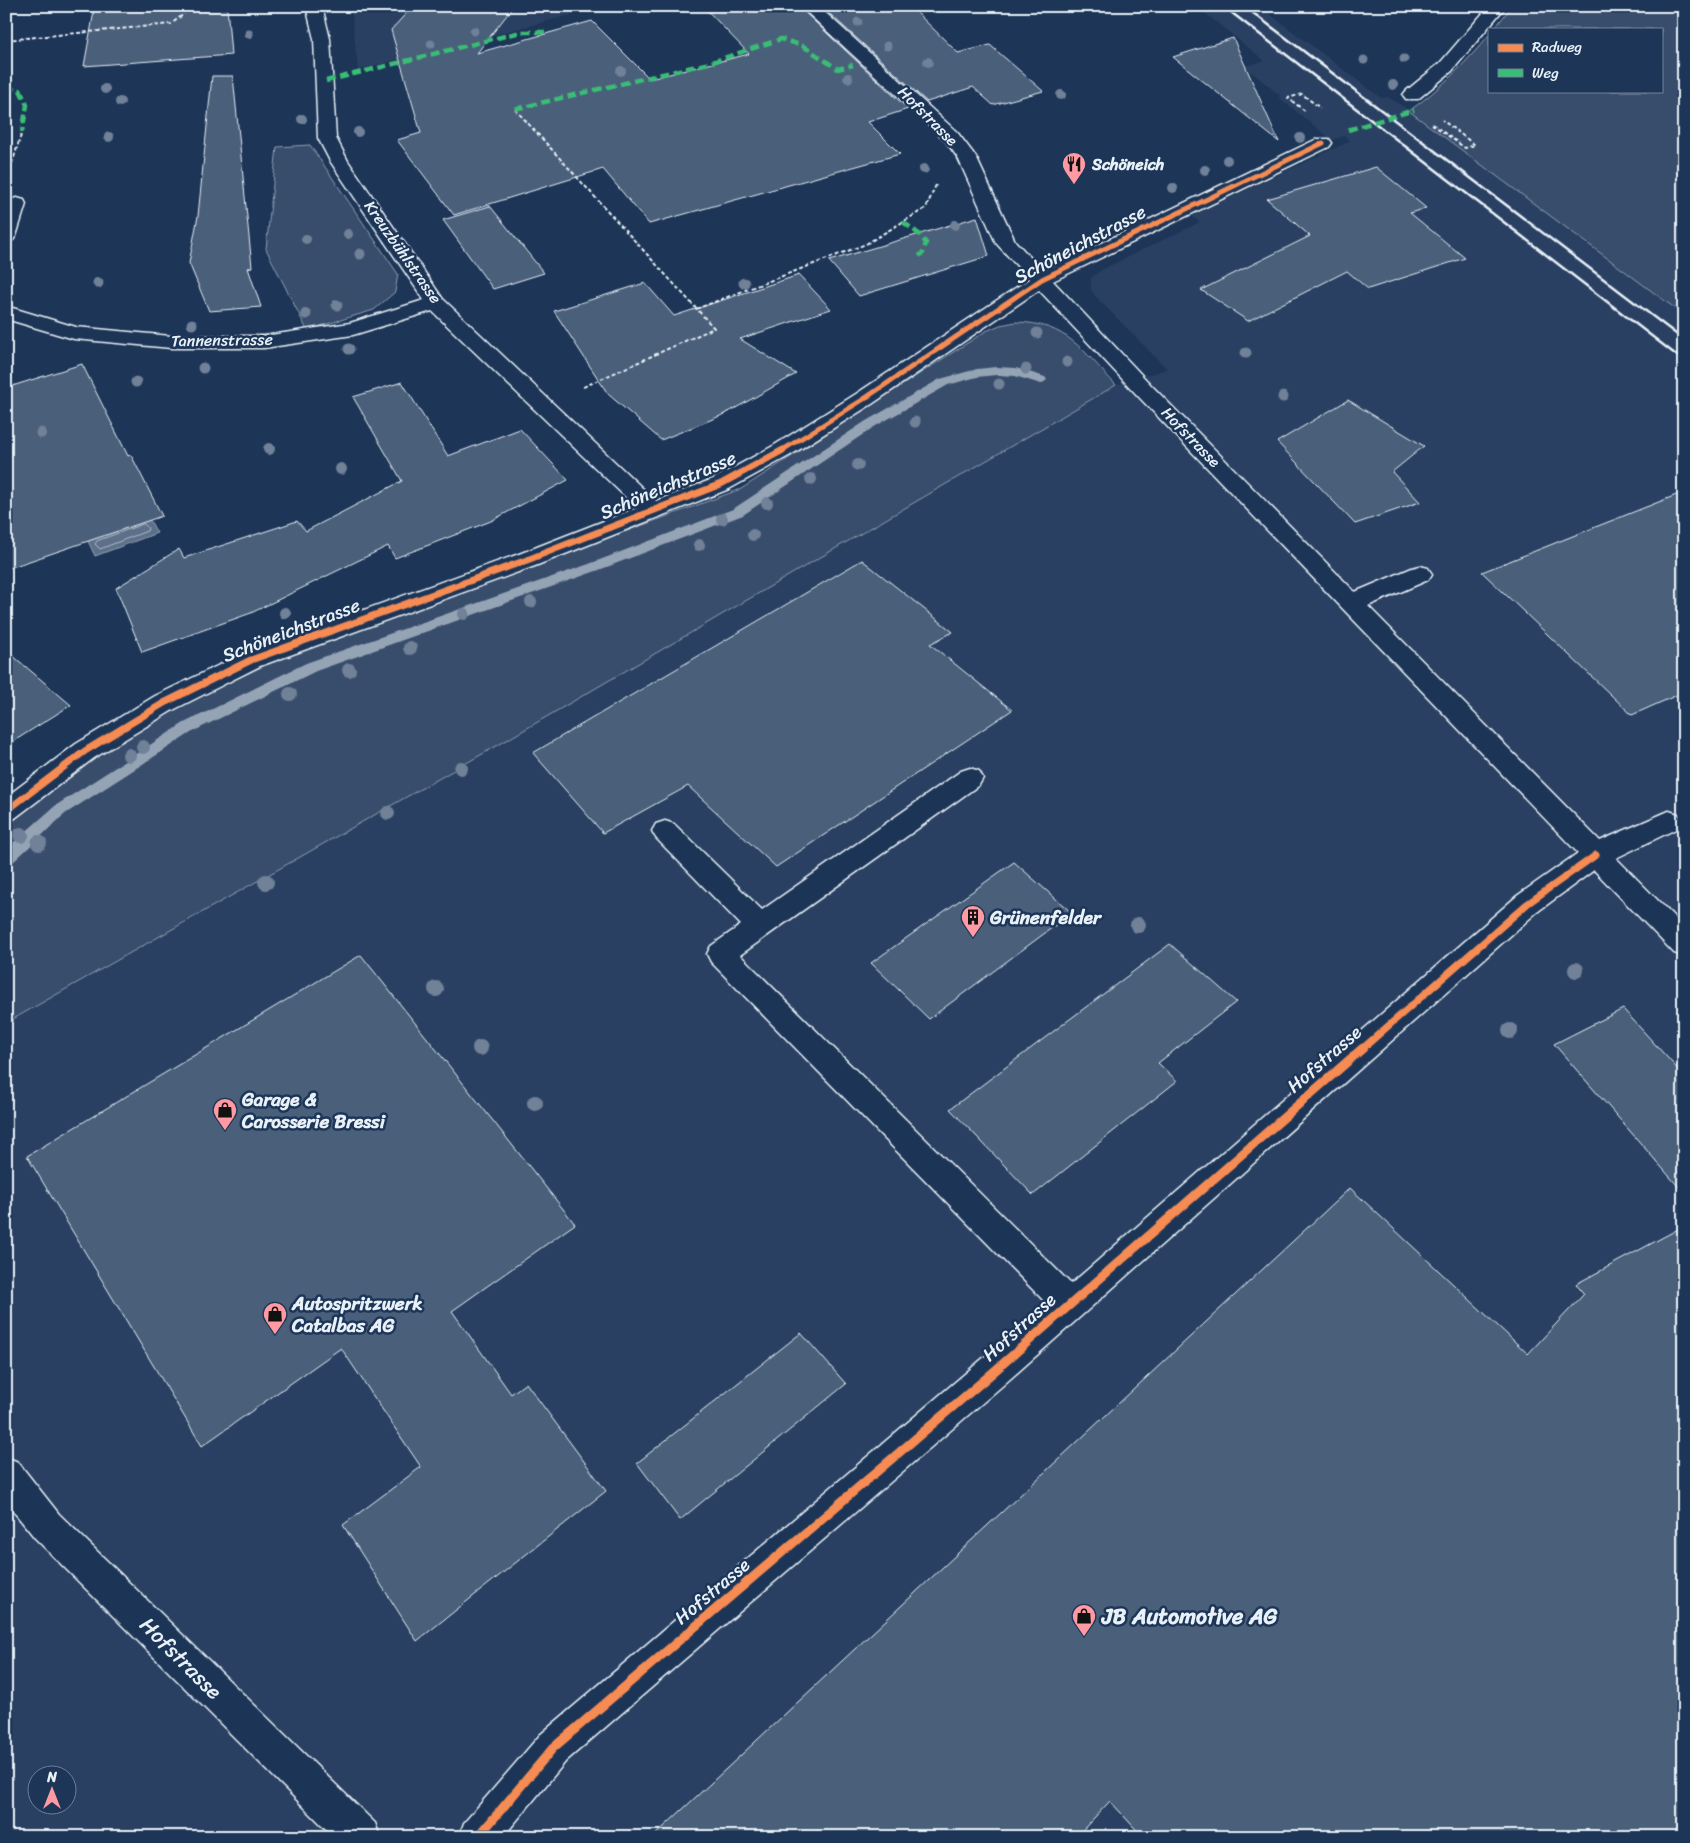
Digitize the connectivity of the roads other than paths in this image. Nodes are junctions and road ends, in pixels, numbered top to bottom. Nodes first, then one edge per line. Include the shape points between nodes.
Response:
1 (314, 6) edge
2 (808, 6) edge
3 (1498, 6) edge
4 (1412, 95) dead end
5 (1323, 143) dead end
6 (17, 204) dead end
7 (6, 236) edge
8 (1042, 278) junction
9 (436, 303) junction
10 (6, 312) edge
11 (652, 510) junction
12 (1420, 574) dead end
13 (1352, 603) junction
14 (970, 778) dead end
15 (6, 812) edge
16 (1669, 822) dead end
17 (666, 831) dead end
18 (1596, 856) junction
19 (760, 926) junction
20 (1684, 945) edge
21 (1069, 1304) junction
22 (6, 1474) edge
23 (361, 1837) edge
24 (478, 1837) edge

1 - 9 street, Kreuzbühlstrasse via 322,39 328,138 338,161
2 - 8 street, Hofstrasse via 951,136 967,157 1006,243
3 - 4 street via 1446,67
5 - 8 street, Schöneichstrasse
6 - 7 street
8 - 11 street, Schöneichstrasse via 782,451 722,484
8 - 13 street, Hofstrasse via 1145,391
9 - 10 street, Tannenstrasse via 353,329 264,342 171,342 74,333
9 - 11 street, Kreuzbühlstrasse
11 - 15 street, Schöneichstrasse via 527,560 251,660 164,703 85,751
12 - 13 street
13 - 18 street, Hofstrasse
14 - 19 street
16 - 18 street
17 - 19 street
18 - 20 street, Hofstrasse
18 - 21 street, Hofstrasse via 1528,904
19 - 21 street via 721,954
21 - 24 street, Hofstrasse via 553,1748
22 - 23 street, Hofstrasse via 47,1526

